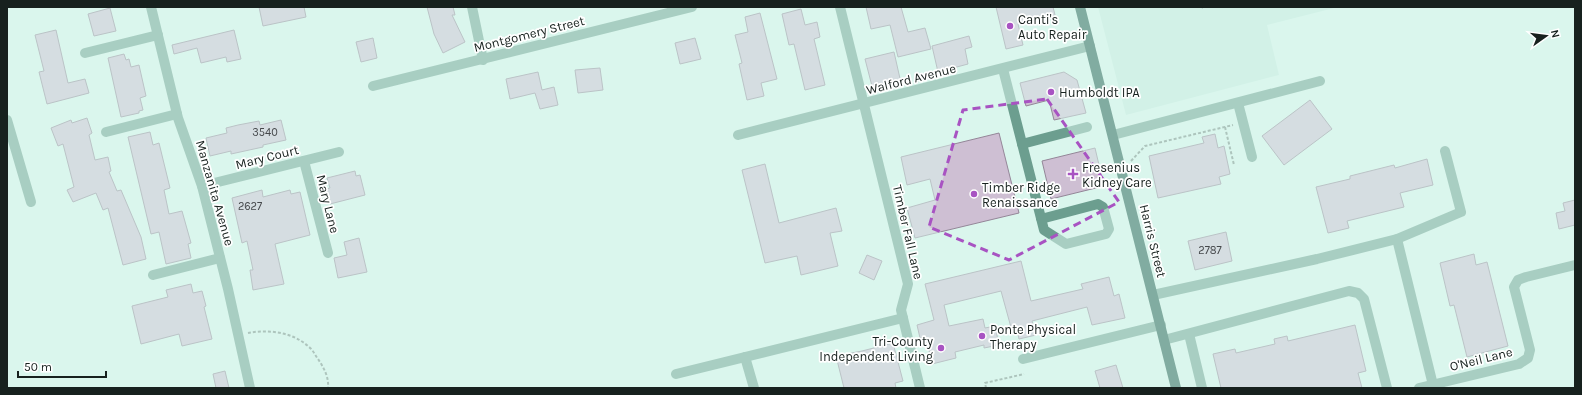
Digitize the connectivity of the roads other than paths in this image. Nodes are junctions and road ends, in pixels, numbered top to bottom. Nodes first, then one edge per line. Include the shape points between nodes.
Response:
1 (151, 7) edge
2 (472, 7) edge
3 (692, 7) edge
4 (840, 7) edge
5 (1080, 7) edge
6 (158, 35) junction
7 (1090, 46) junction
8 (85, 53) dead end
9 (483, 60) junction
10 (1003, 69) junction
11 (1320, 81) dead end
12 (373, 86) dead end
13 (1238, 102) junction
14 (863, 104) junction
15 (177, 114) junction
16 (7, 120) edge
17 (1087, 127) dead end
18 (106, 132) dead end
19 (738, 135) dead end
20 (1113, 135) junction
21 (1022, 144) junction
22 (1446, 151) dead end
23 (339, 152) dead end
24 (1252, 157) dead end
25 (304, 161) junction
26 (202, 186) junction
27 (31, 202) dead end
28 (1041, 219) junction
29 (1397, 239) junction
30 (328, 253) dead end
31 (220, 258) junction
32 (1575, 265) edge
33 (153, 274) dead end
34 (1153, 295) junction
35 (903, 318) junction
36 (1161, 325) junction
37 (1189, 334) junction
38 (1164, 340) junction
39 (745, 357) junction
40 (1023, 359) dead end
41 (676, 374) dead end
42 (1433, 384) junction
43 (250, 388) edge
44 (754, 388) edge
45 (920, 388) edge
46 (1176, 388) edge
47 (1202, 388) edge
48 (1387, 388) edge
49 (1419, 388) edge

1 - 6 street, Manzanita Avenue
2 - 9 street
3 - 9 street, Montgomery Street
4 - 14 street, Timber Fall Lane
5 - 7 main road, Harris Street
6 - 8 street
6 - 15 street, Manzanita Avenue
7 - 10 street, Walford Avenue
7 - 20 main road, Harris Street
9 - 12 street, Montgomery Street
10 - 14 street, Walford Avenue
10 - 21 street
11 - 13 street
13 - 20 street
13 - 24 street
14 - 19 street, Walford Avenue
14 - 35 street, Timber Fall Lane via 908,284 901,310
15 - 18 street
15 - 26 street, Manzanita Avenue
16 - 27 street via 16,158
17 - 21 street
20 - 34 main road, Harris Street
21 - 28 street
22 - 29 street via 1461,212
23 - 25 street, Mary Court
25 - 26 street, Mary Court
25 - 30 street, Mary Lane
26 - 31 street, Manzanita Avenue
28 - 28 street via 1044,230 1066,244 1106,234 1109,229 1103,207 1098,204
29 - 34 street
29 - 42 street
31 - 33 street
31 - 43 street, Manzanita Avenue
32 - 42 street, O'Neil Lane via 1526,277 1518,280 1514,287 1530,350 1528,358 1519,364
34 - 36 main road, Harris Street
35 - 39 street
35 - 45 street, Timber Fall Lane
36 - 38 main road, Harris Street
36 - 40 street
37 - 38 street
37 - 47 street
37 - 48 street via 1348,291 1358,293 1364,299
38 - 46 main road, Harris Street
39 - 41 street
39 - 44 street
42 - 49 street, O'Neil Lane

